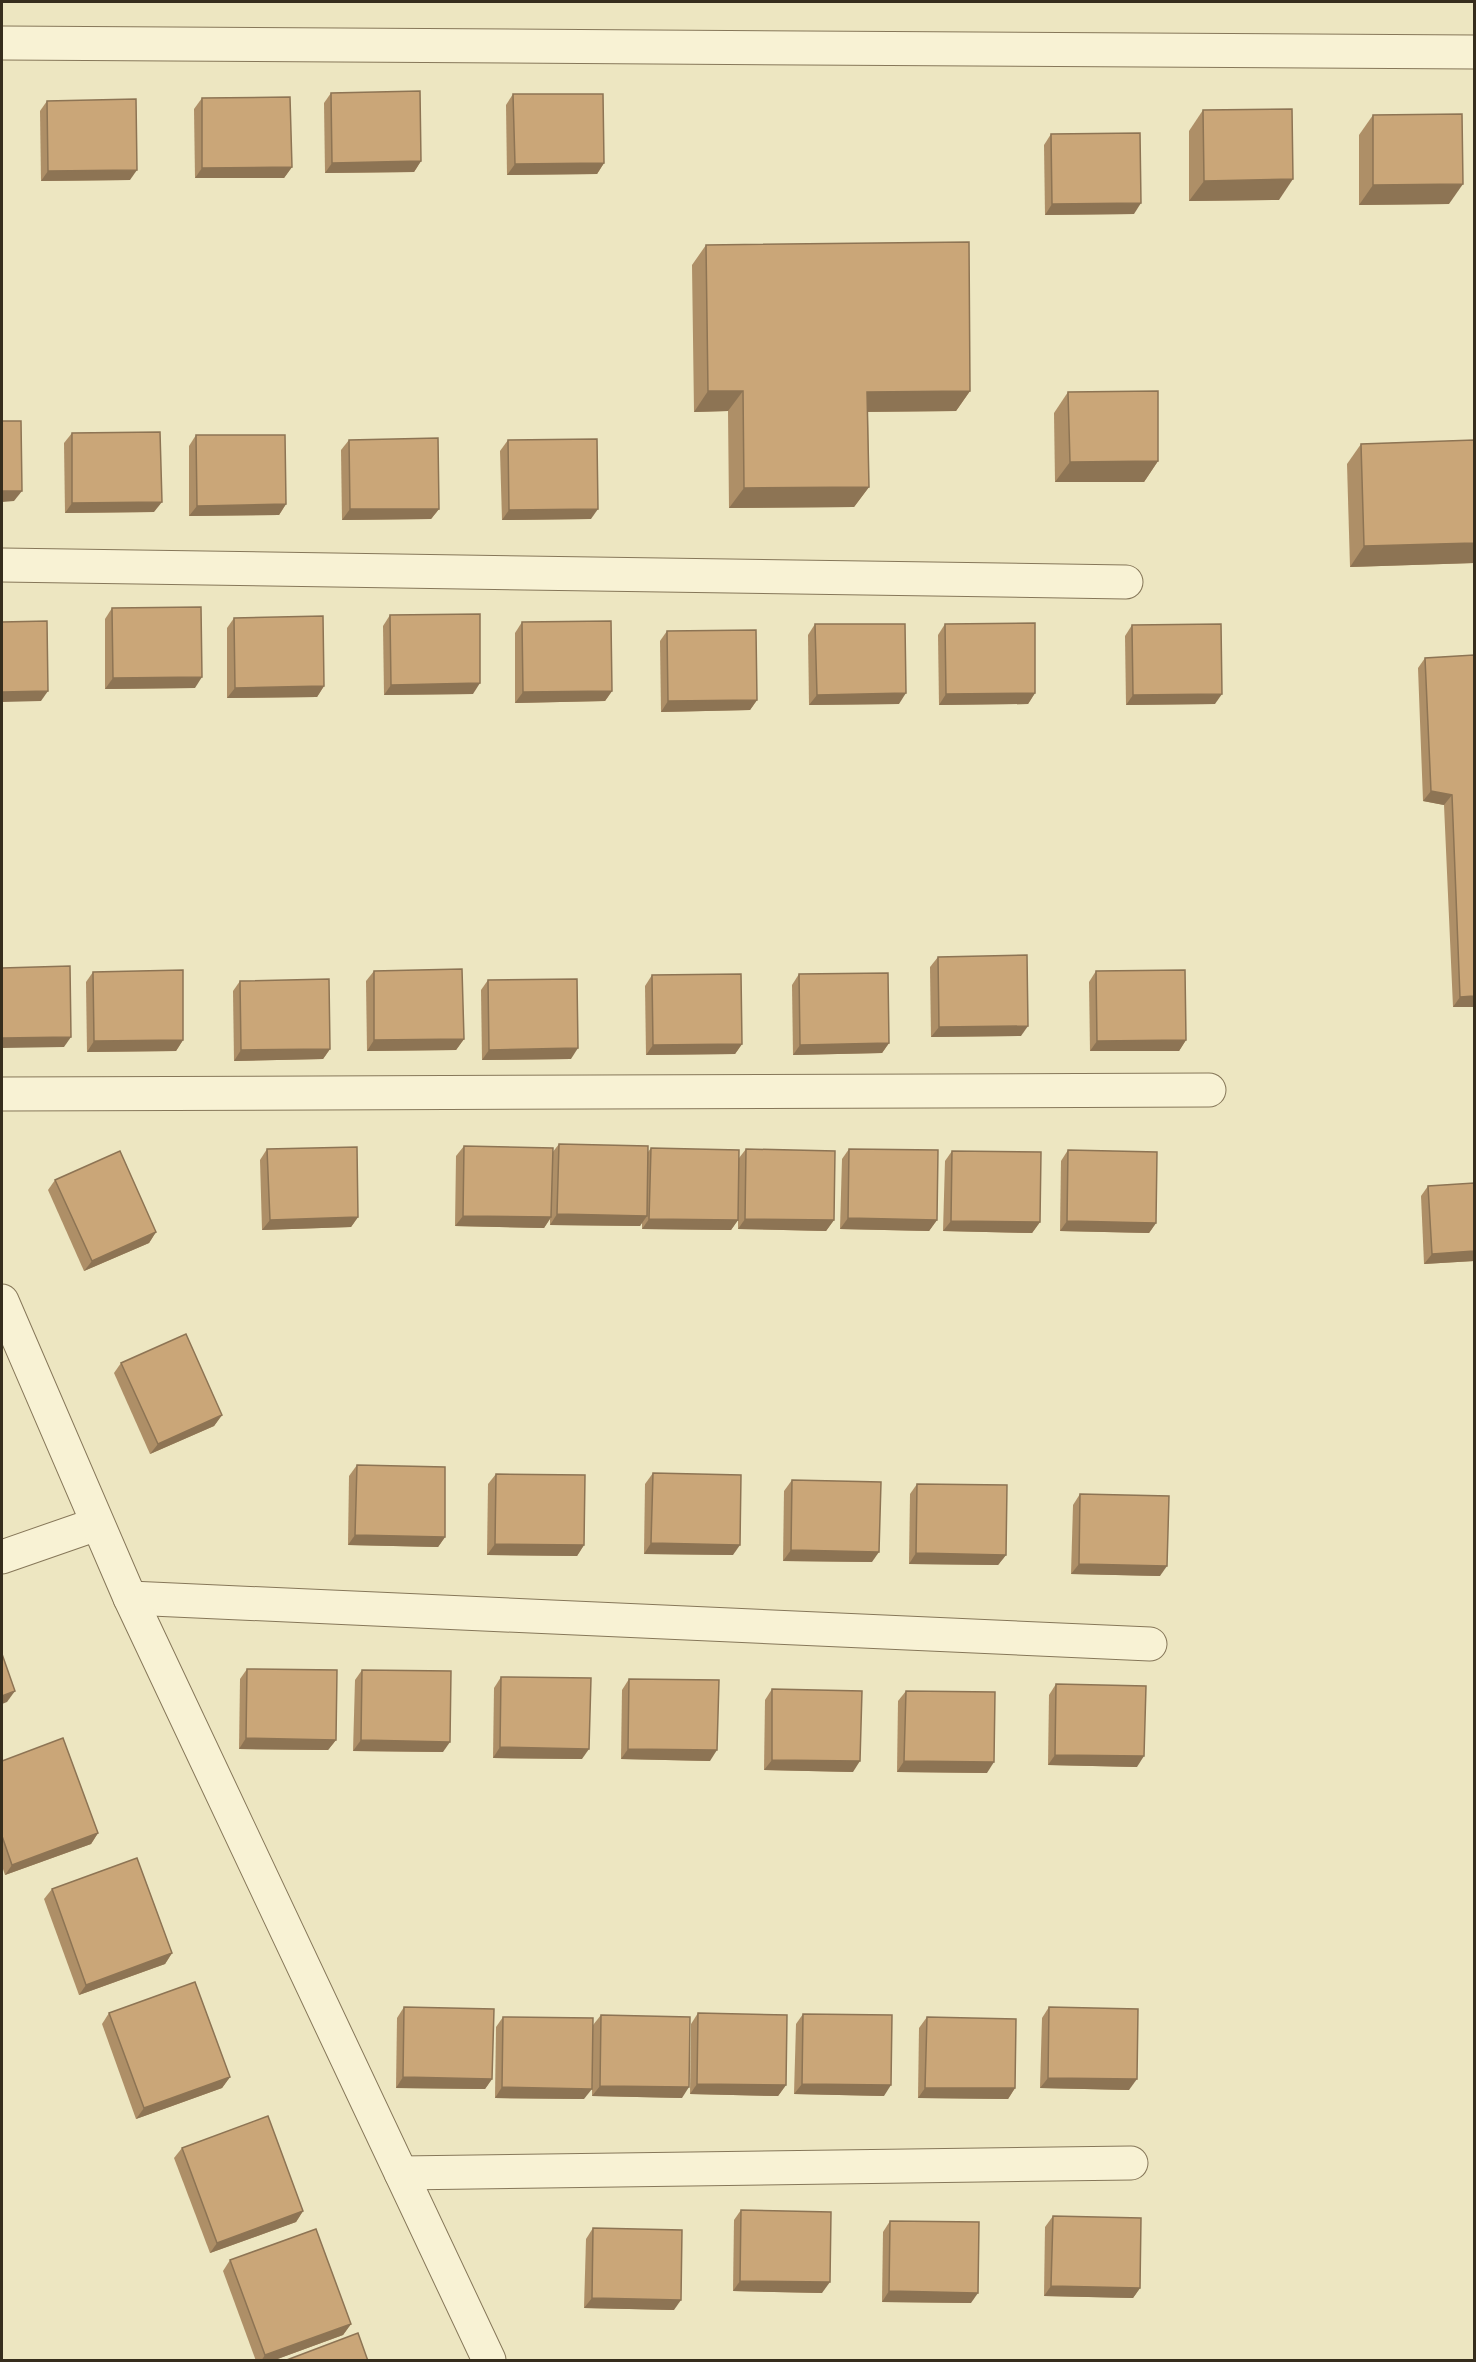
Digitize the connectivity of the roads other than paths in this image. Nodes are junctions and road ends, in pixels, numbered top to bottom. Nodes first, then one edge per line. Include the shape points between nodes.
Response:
1 (2, 43) edge
2 (1474, 52) edge
3 (2, 565) edge
4 (1126, 582) dead end
5 (1209, 1090) dead end
6 (2, 1094) edge
7 (2, 1301) edge
8 (97, 1524) junction
9 (2, 1557) edge
10 (130, 1598) junction
11 (1150, 1644) dead end
12 (1131, 2163) dead end
13 (401, 2173) junction
14 (489, 2361) edge

1 - 2 street
3 - 4 street
5 - 6 street
7 - 8 street
8 - 9 street
8 - 10 street
10 - 11 street
10 - 13 street
12 - 13 street
13 - 14 street

